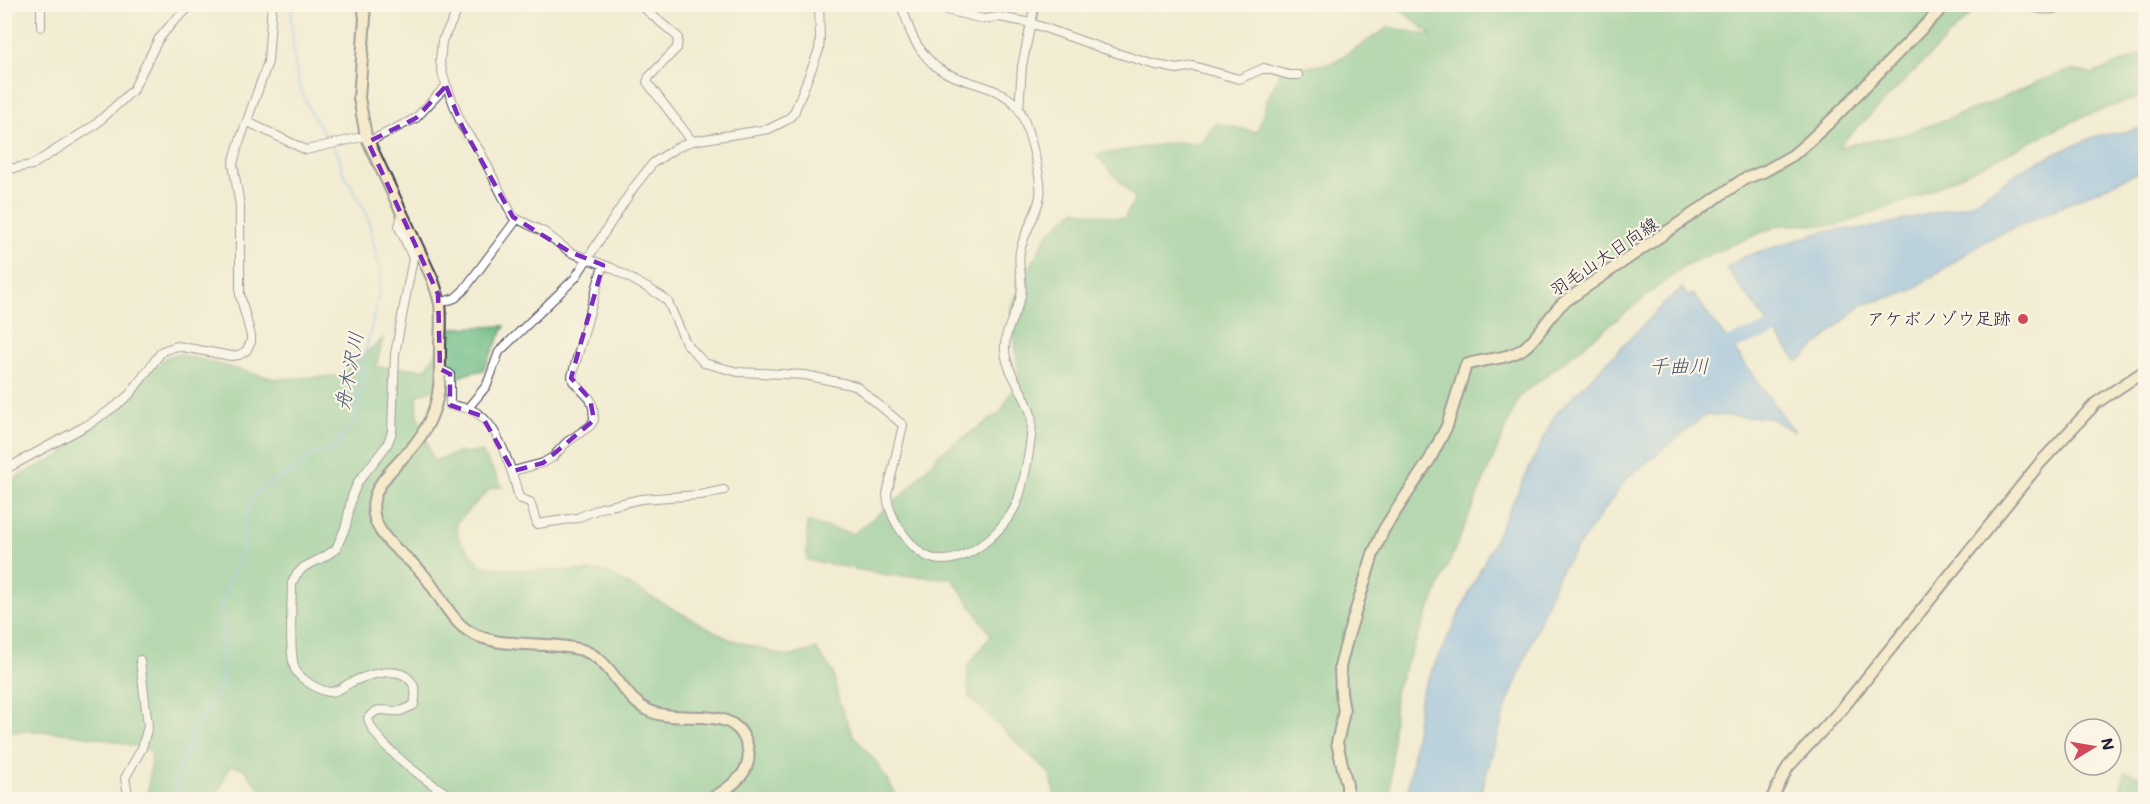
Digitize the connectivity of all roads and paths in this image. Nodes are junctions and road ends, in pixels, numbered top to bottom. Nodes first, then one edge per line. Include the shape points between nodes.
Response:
1 (41, 4) edge
2 (193, 4) edge
3 (272, 4) edge
4 (363, 4) edge
5 (461, 4) edge
6 (639, 4) edge
7 (819, 4) edge
8 (899, 4) edge
9 (922, 4) edge
10 (1035, 4) edge
11 (1946, 4) edge
12 (2032, 4) edge
13 (2066, 4) edge
14 (1031, 23) junction
15 (41, 27) dead end
16 (1298, 75) dead end
17 (446, 86) junction
18 (1019, 110) junction
19 (248, 122) junction
20 (367, 139) junction
21 (692, 141) junction
22 (4, 170) edge
23 (402, 214) junction
24 (517, 219) junction
25 (587, 258) junction
26 (603, 265) junction
27 (440, 303) junction
28 (440, 369) junction
29 (2145, 370) edge
30 (468, 408) junction
31 (4, 470) edge
32 (513, 471) junction
33 (724, 490) dead end
34 (140, 660) dead end
35 (129, 800) edge
36 (459, 800) edge
37 (710, 800) edge
38 (1347, 800) edge
39 (1772, 800) edge

1 - 15 street
2 - 22 street via 158,40 133,90 103,119 38,162
3 - 19 street via 268,62
4 - 20 street via 359,98
5 - 17 street via 442,41 440,61
6 - 21 street via 678,37 677,48 647,82
7 - 21 street via 819,50 794,113 769,129
8 - 18 street via 911,34 937,68 1004,94
9 - 14 street via 983,20 999,17
10 - 14 street
11 - 38 street, 羽毛山大日向線 via 1792,155 1744,179 1564,302 1524,348 1466,365 1447,426 1373,554 1348,636 1340,667 1344,711 1337,743
12 - 13 street via 2040,10 2051,10
14 - 16 street via 1177,69 1193,66 1239,79 1263,68
14 - 18 street via 1022,66
17 - 20 street via 416,118
17 - 24 street via 462,126
18 - 26 street via 1041,194 1020,250 1022,293 1005,345 1009,365 1033,422 1020,491 1011,514 990,538 964,555 942,561 929,558 911,544 895,521 887,494 903,425 866,393 856,386 822,378 738,372 704,363 686,343 668,302
19 - 20 street via 306,150
19 - 31 street via 233,164 240,206 240,295 251,336 246,351 231,356 177,346 162,351 117,405
20 - 23 street
21 - 25 street via 663,156 643,174
23 - 27 street
23 - 36 street via 399,227 413,258 395,354 392,432 387,445 358,482 336,549 296,575 292,584 292,650 297,671 329,692 382,673 399,674 410,680 415,688 414,705 402,711 376,711 368,718 369,724 414,772
24 - 25 street via 544,232 570,252
24 - 27 street via 463,291
25 - 26 street
25 - 30 street via 575,278 499,352 487,385
26 - 32 street via 572,376 590,399 594,420 553,457
27 - 28 street
28 - 30 street via 450,374 450,405
28 - 37 street via 436,402 428,423 417,442 384,479 373,500 380,531 422,573 461,626 471,633 500,641 584,650 603,662 645,709 669,717 721,718 737,728 748,747 747,767 742,777
29 - 39 street via 2096,403 2040,463 1841,710 1788,768
30 - 32 street via 490,426
32 - 33 street via 519,498 530,502 537,524 577,518 641,499
34 - 35 street via 148,726 125,778

